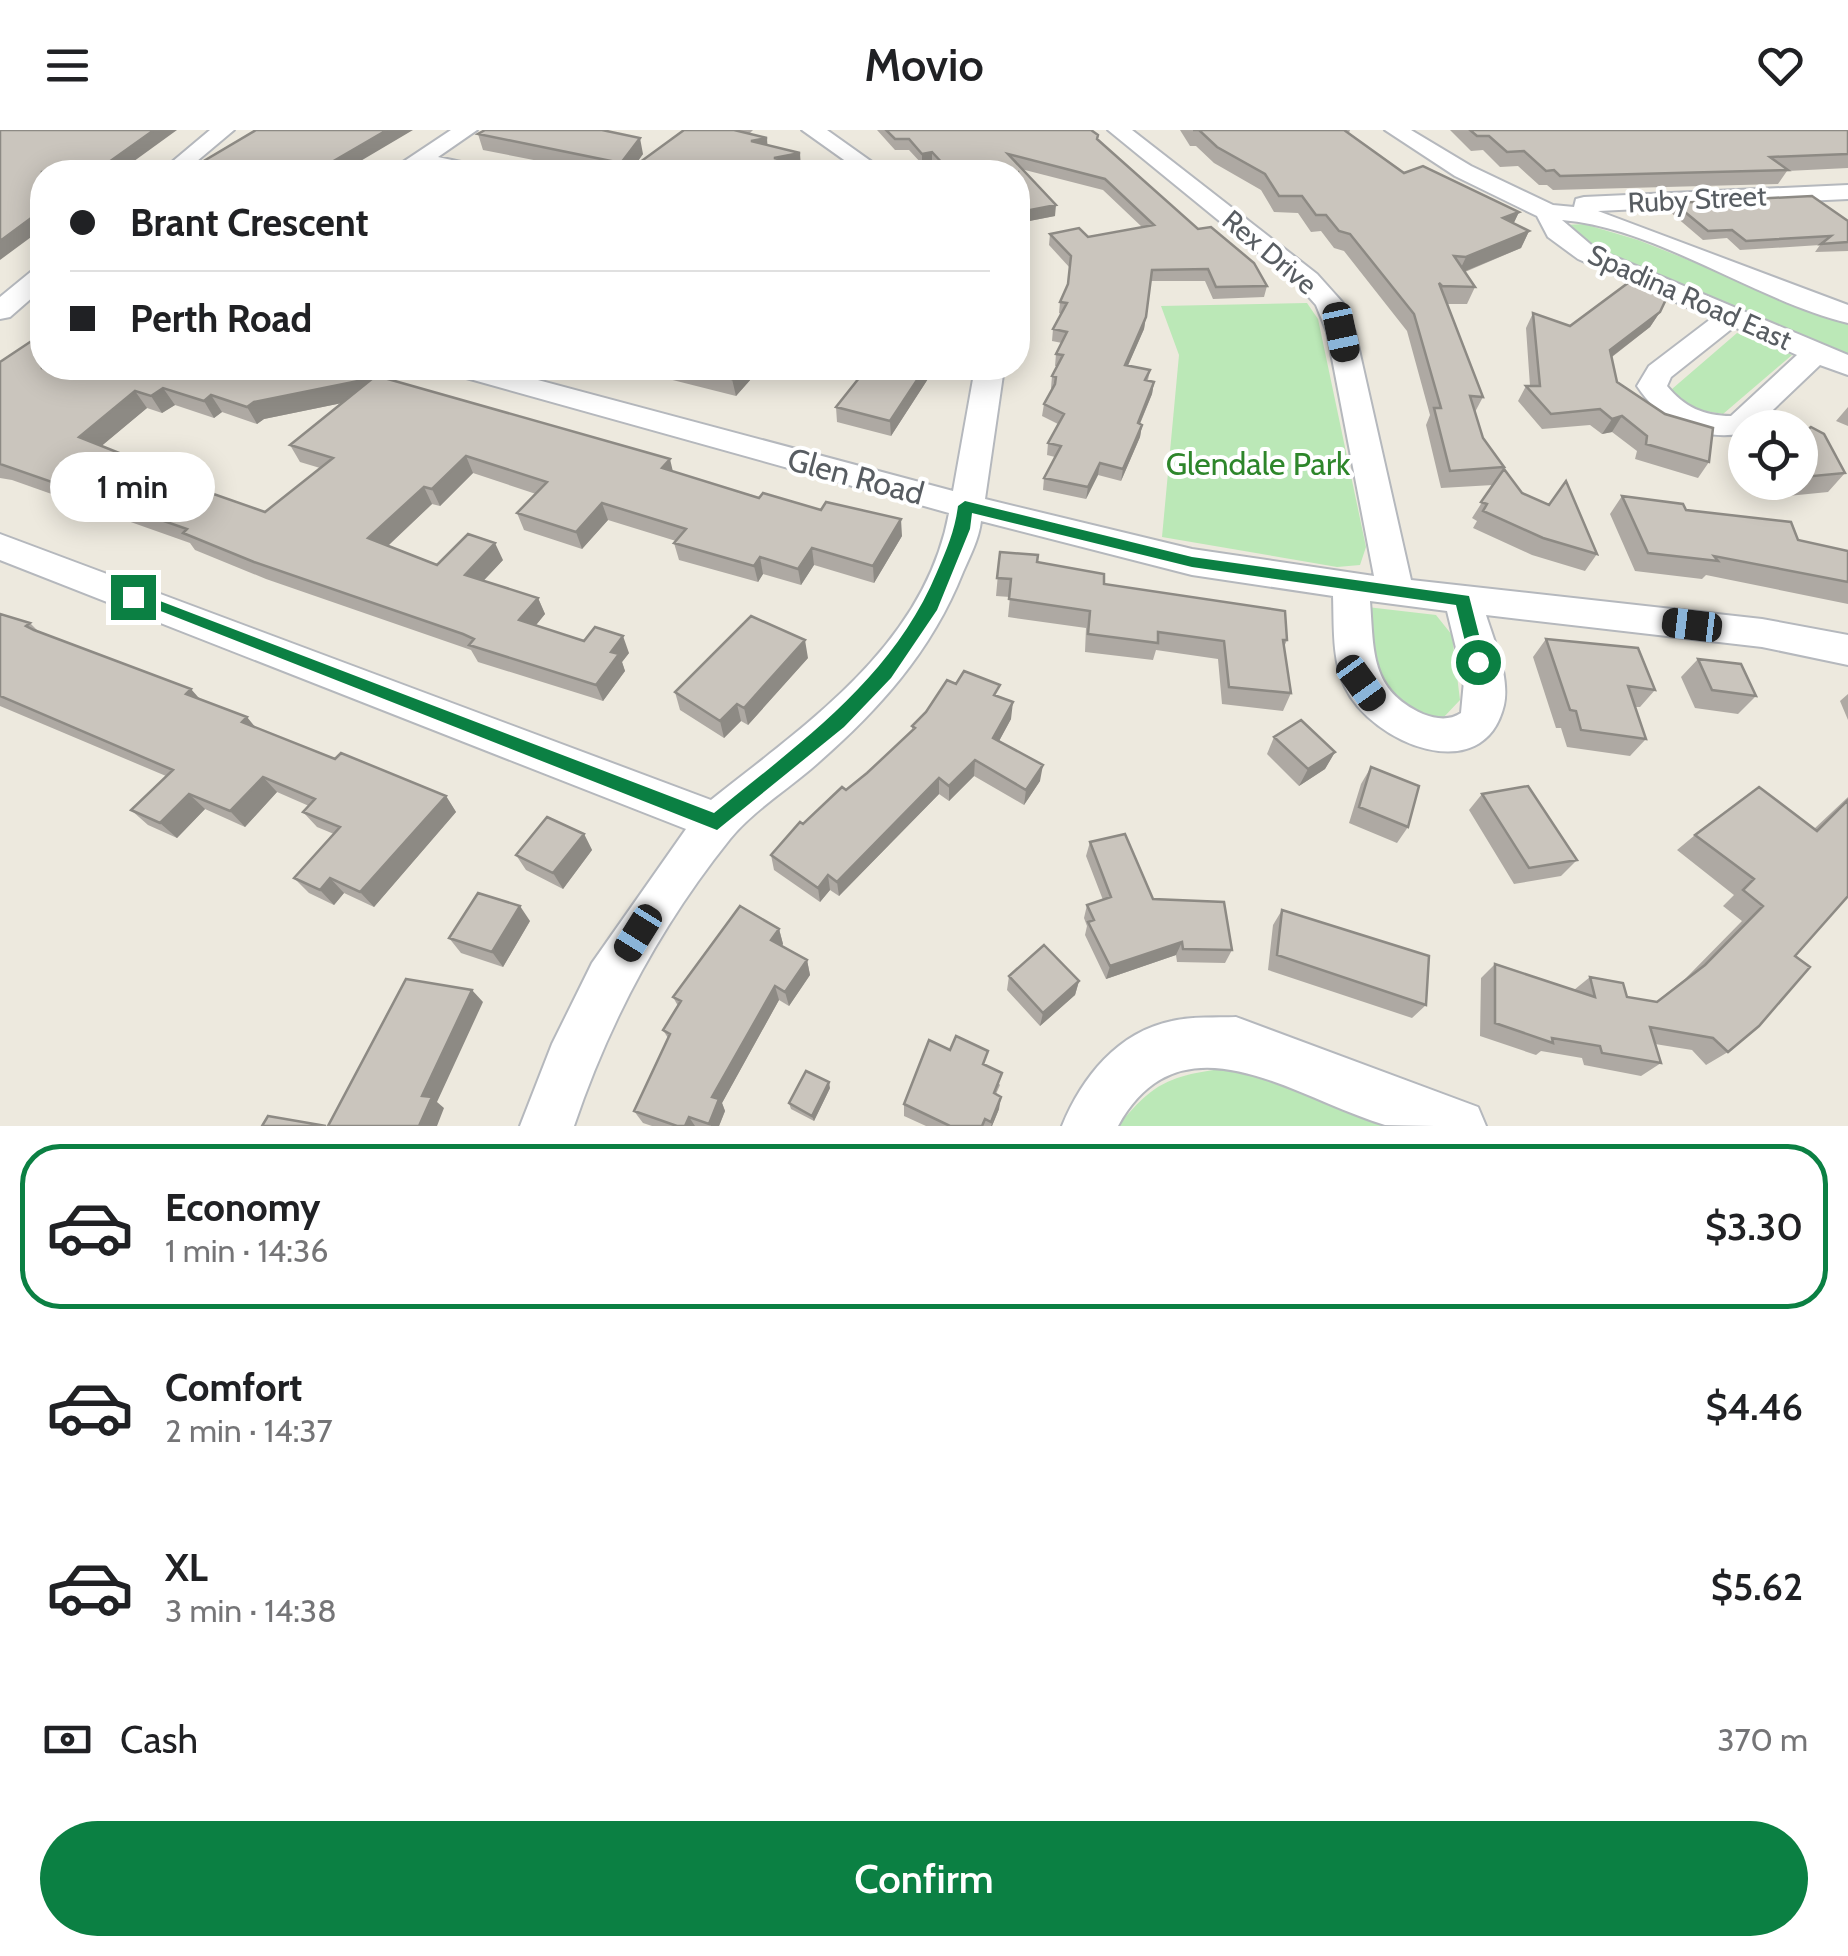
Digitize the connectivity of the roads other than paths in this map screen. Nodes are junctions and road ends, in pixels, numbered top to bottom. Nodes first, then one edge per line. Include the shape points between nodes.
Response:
1 (223, 130) edge
2 (466, 130) edge
3 (813, 130) edge
4 (1119, 130) edge
5 (1396, 130) edge
6 (186, 160) edge
7 (418, 160) edge
8 (857, 160) edge
9 (1848, 192) edge
10 (1548, 212) junction
11 (30, 286) edge
12 (1813, 301) junction
13 (0, 310) edge
14 (30, 314) edge
15 (1848, 315) edge
16 (1730, 317) junction
17 (0, 320) edge
18 (1774, 335) junction
19 (1816, 353) junction
20 (1848, 366) edge
21 (506, 380) edge
22 (988, 380) edge
23 (965, 506) junction
24 (0, 546) edge
25 (1350, 586) junction
26 (1395, 591) junction
27 (1463, 600) junction
28 (1848, 650) edge
29 (717, 822) junction
30 (546, 1126) edge
31 (1090, 1126) edge
32 (1459, 1126) edge

1 - 6 street
2 - 7 street
3 - 8 street
4 - 26 street, Rex Drive via 1277,252 1329,303 1341,332
5 - 10 street, Spadina Road East
9 - 10 street, Ruby Street via 1581,204
10 - 12 street, Spadina Road East via 1635,230
10 - 16 street, Spadina Road East via 1561,237 1588,254
11 - 13 street
12 - 15 street, Spadina Road East
12 - 18 street
14 - 17 street
16 - 18 street, Spadina Road East
16 - 19 street via 1659,372 1652,386 1658,398 1701,423 1740,424
18 - 19 street, Spadina Road East
19 - 20 street, Spadina Road East
21 - 23 street, Glen Road
22 - 23 street
23 - 25 street, Glen Road via 1192,562
23 - 29 street via 963,529 930,610 886,674
24 - 29 street
25 - 26 street, Glen Road
25 - 27 street via 1361,683 1380,709 1429,735 1466,730 1484,706
26 - 27 street, Glen Road
27 - 28 street, Glen Road via 1762,633
29 - 30 street via 609,980
31 - 32 street via 1130,1068 1172,1046 1236,1042

